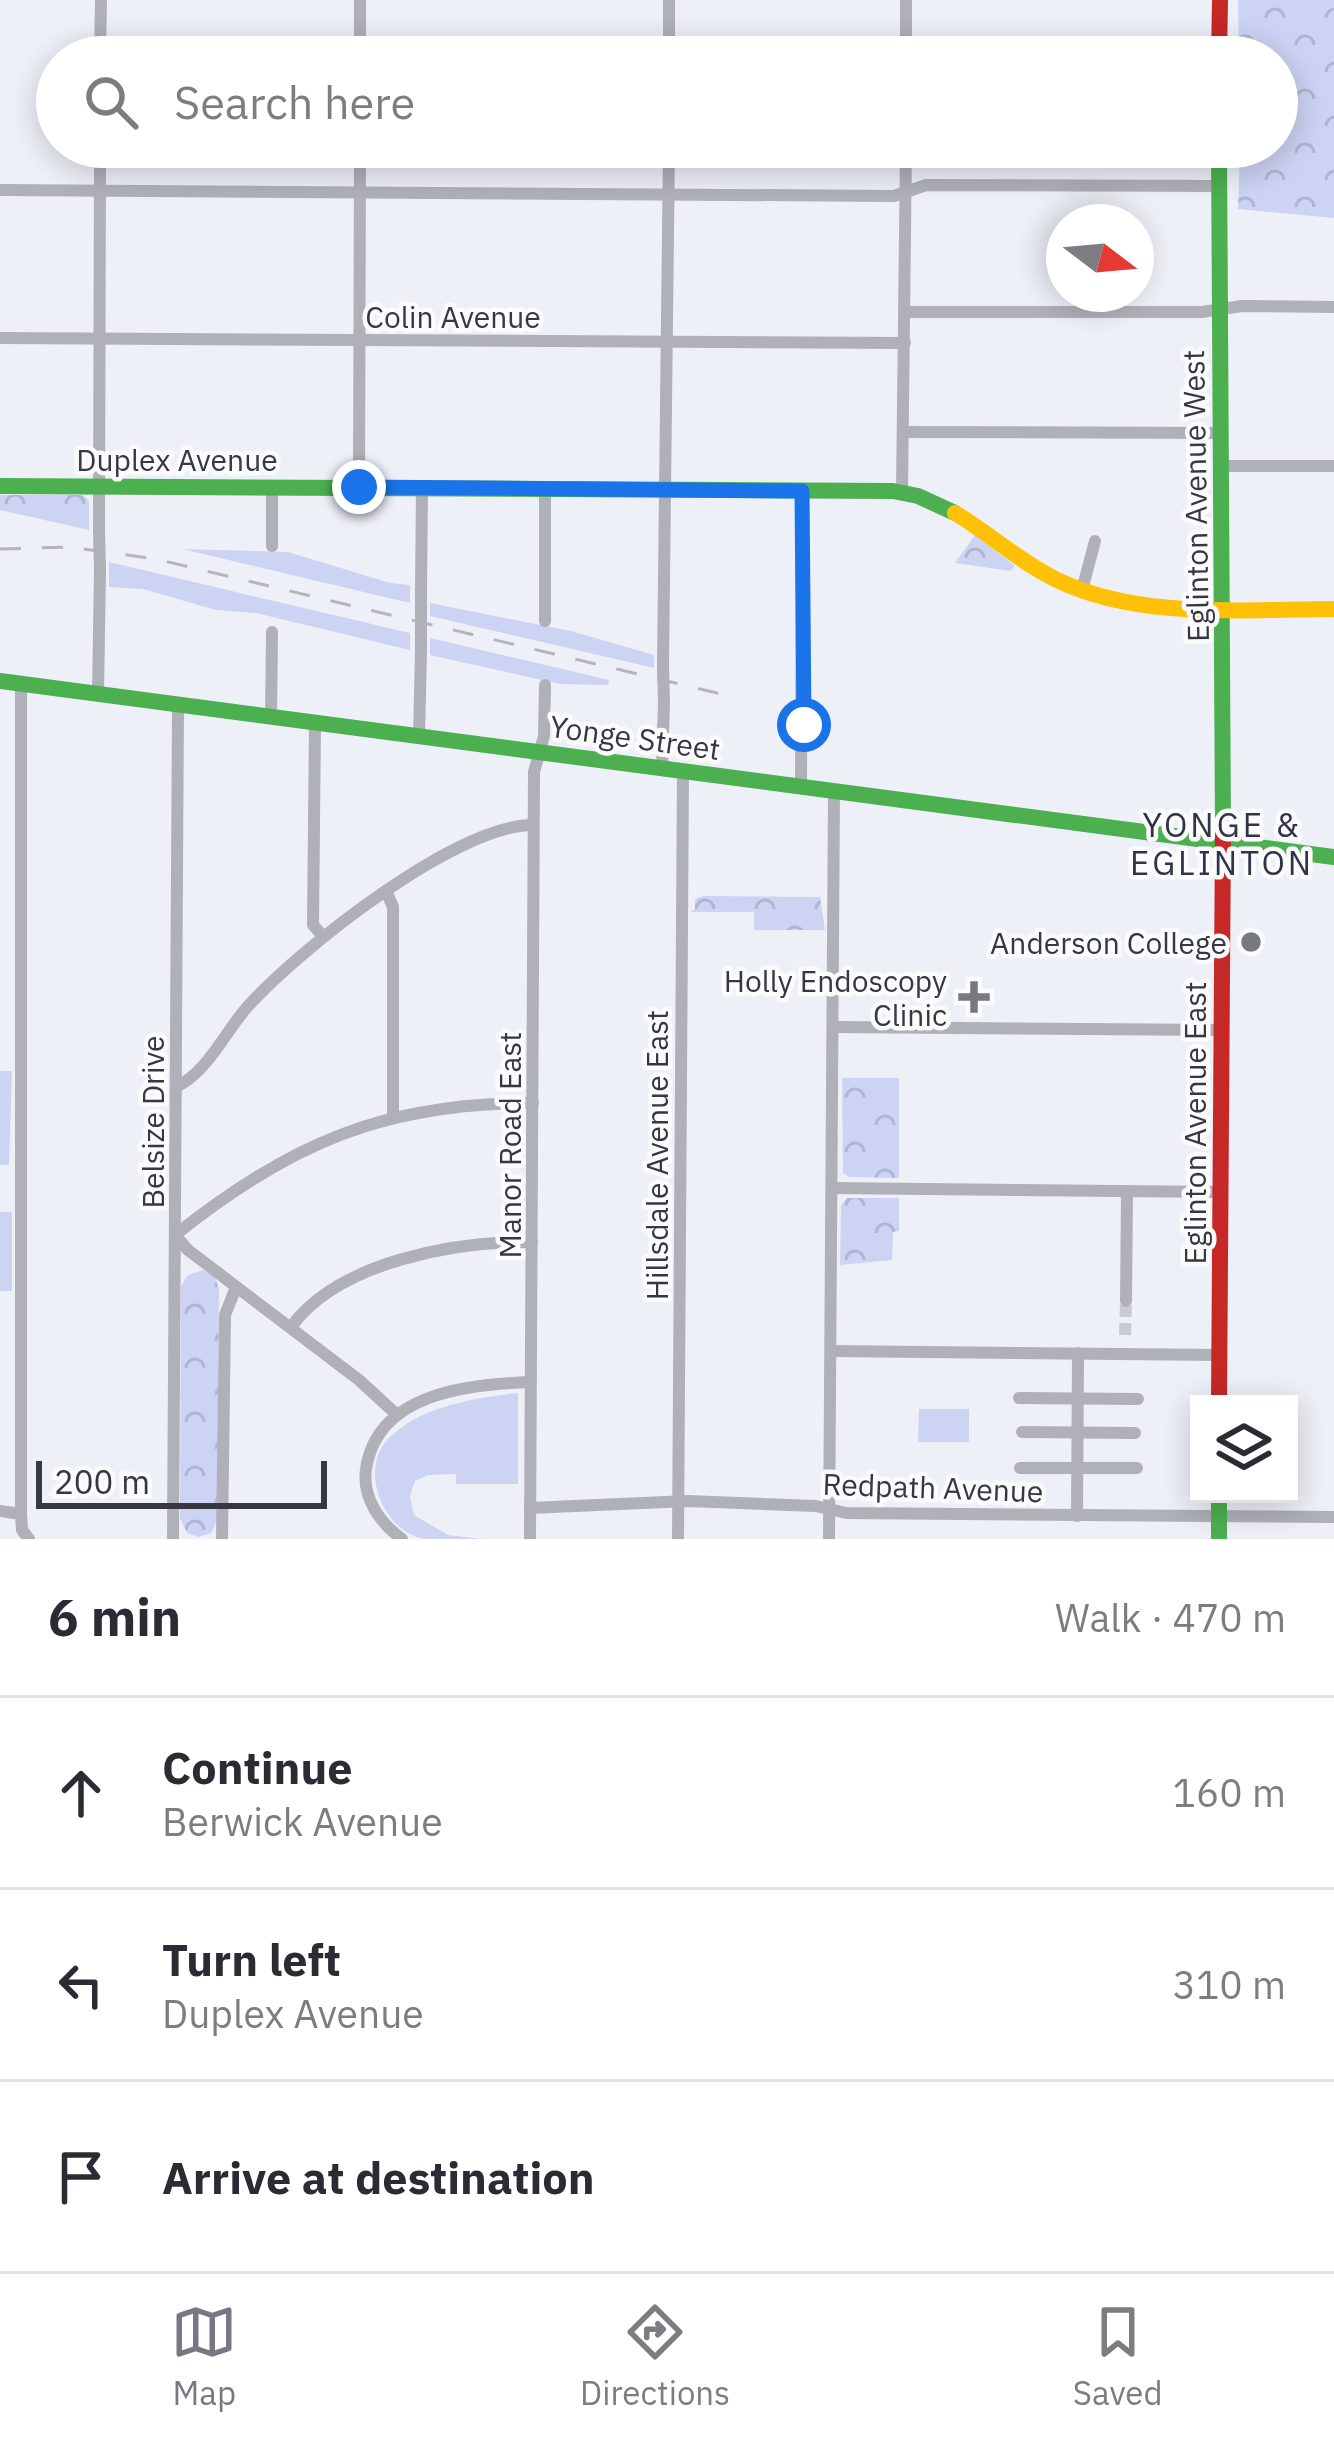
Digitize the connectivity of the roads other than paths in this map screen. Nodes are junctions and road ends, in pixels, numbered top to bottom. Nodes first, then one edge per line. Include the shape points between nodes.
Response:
1 (100, 0) edge
2 (360, 0) edge
3 (669, 0) edge
4 (906, 0) edge
5 (1220, 0) edge
6 (100, 36) edge
7 (360, 36) edge
8 (669, 36) edge
9 (906, 36) edge
10 (1220, 36) edge
11 (100, 168) edge
12 (360, 168) edge
13 (669, 168) edge
14 (905, 168) edge
15 (1219, 168) edge
16 (1219, 186) junction
17 (0, 190) edge
18 (100, 190) junction
19 (904, 191) junction
20 (360, 192) junction
21 (669, 193) junction
22 (1334, 307) edge
23 (1219, 311) junction
24 (905, 312) junction
25 (0, 338) edge
26 (100, 338) junction
27 (359, 339) junction
28 (668, 341) junction
29 (905, 343) junction
30 (904, 432) junction
31 (1221, 433) junction
32 (1220, 466) junction
33 (1334, 466) edge
34 (0, 486) edge
35 (99, 486) junction
36 (272, 487) junction
37 (359, 487) junction
38 (422, 487) junction
39 (545, 488) junction
40 (666, 489) junction
41 (802, 491) junction
42 (902, 492) junction
43 (1096, 542) dead end
44 (272, 546) dead end
45 (1082, 590) junction
46 (1223, 606) junction
47 (1334, 609) edge
48 (545, 622) dead end
49 (272, 632) dead end
50 (0, 681) edge
51 (21, 684) junction
52 (545, 685) dead end
53 (98, 694) junction
54 (178, 705) junction
55 (271, 717) junction
56 (315, 722) junction
57 (419, 736) junction
58 (539, 752) junction
59 (662, 768) junction
60 (683, 771) junction
61 (801, 787) junction
62 (834, 792) junction
63 (533, 826) junction
64 (1222, 843) junction
65 (1334, 856) edge
66 (386, 891) junction
67 (322, 935) junction
68 (833, 1027) junction
69 (1222, 1030) junction
70 (176, 1087) junction
71 (533, 1103) junction
72 (393, 1116) junction
73 (832, 1188) junction
74 (1127, 1192) junction
75 (1221, 1192) junction
76 (175, 1234) junction
77 (532, 1242) junction
78 (236, 1288) junction
79 (1126, 1300) tunnel mouth
80 (291, 1328) junction
81 (1126, 1335) tunnel mouth
82 (831, 1351) junction
83 (1078, 1353) junction
84 (1125, 1353) junction
85 (1220, 1354) junction
86 (531, 1382) junction
87 (1220, 1395) edge
88 (1019, 1397) dead end
89 (1078, 1398) junction
90 (1138, 1399) dead end
91 (395, 1413) junction
92 (1022, 1432) dead end
93 (1078, 1432) junction
94 (1136, 1433) dead end
95 (1020, 1468) dead end
96 (1078, 1468) junction
97 (1137, 1468) dead end
98 (678, 1503) junction
99 (1220, 1503) edge
100 (530, 1508) junction
101 (0, 1511) edge
102 (829, 1511) junction
103 (21, 1514) junction
104 (1077, 1516) junction
105 (1219, 1516) junction
106 (1334, 1516) edge
107 (398, 1538) edge
108 (29, 1539) edge
109 (173, 1539) edge
110 (222, 1539) edge
111 (530, 1539) edge
112 (678, 1539) edge
113 (829, 1539) edge
114 (1219, 1539) edge

1 - 6 street
2 - 7 street
3 - 8 street
4 - 9 street
5 - 10 main road
11 - 18 street
12 - 20 street
13 - 21 street
14 - 19 street
15 - 16 main road, Eglinton Avenue West
16 - 19 street
16 - 23 main road, Eglinton Avenue West
17 - 18 street
18 - 20 street
18 - 26 street
19 - 21 street
19 - 24 street
20 - 21 street
20 - 27 street
21 - 28 street
22 - 23 street
23 - 24 street
23 - 31 main road, Eglinton Avenue West
24 - 29 street
25 - 26 street, Colin Avenue
26 - 27 street, Colin Avenue
26 - 35 street
27 - 28 street, Colin Avenue
27 - 37 street
28 - 29 street, Colin Avenue
28 - 40 street
29 - 30 street
30 - 31 street
30 - 42 street
31 - 32 main road, Eglinton Avenue West
32 - 33 street
32 - 46 main road, Eglinton Avenue West
34 - 35 main road, Duplex Avenue
35 - 36 main road, Duplex Avenue
35 - 53 street, bridge
36 - 37 main road, Duplex Avenue
36 - 44 street
37 - 38 main road, Duplex Avenue
38 - 39 main road, Duplex Avenue
38 - 57 street, bridge
39 - 40 main road, Duplex Avenue
39 - 48 street
40 - 41 main road, Duplex Avenue
40 - 59 street, bridge
41 - 42 main road, Duplex Avenue
41 - 61 street
42 - 45 main road, Duplex Avenue via 950,508 1039,572
43 - 45 street
45 - 46 main road, Duplex Avenue
46 - 47 main road, Duplex Avenue
46 - 64 main road, Eglinton Avenue West
49 - 55 street
50 - 51 main road, Yonge Street
51 - 53 main road, Yonge Street
51 - 103 street
52 - 58 street, Manor Road East
53 - 54 main road, Yonge Street
54 - 55 main road, Yonge Street
54 - 70 street, Belsize Drive
55 - 56 main road, Yonge Street
56 - 57 main road, Yonge Street
56 - 67 street via 314,925
57 - 58 main road, Yonge Street
58 - 59 main road, Yonge Street
58 - 63 street, Manor Road East
59 - 60 main road, Yonge Street
60 - 61 main road, Yonge Street
60 - 98 street, Hillsdale Avenue East
61 - 62 main road, Yonge Street
62 - 64 main road, Yonge Street
62 - 68 street
63 - 66 street via 497,832
63 - 71 street, Manor Road East
64 - 65 main road, Yonge Street
64 - 69 main road, Eglinton Avenue East
66 - 67 street
66 - 72 street via 393,907
67 - 70 street
68 - 69 street
68 - 73 street
69 - 75 main road, Eglinton Avenue East
70 - 76 street, Belsize Drive
71 - 72 street
71 - 77 street, Manor Road East
72 - 76 street via 278,1162
73 - 74 street
73 - 82 street
74 - 75 street
74 - 79 street
75 - 85 main road, Eglinton Avenue East
76 - 78 street
76 - 109 street, Belsize Drive
77 - 80 street via 471,1243 391,1265 331,1292
77 - 86 street, Manor Road East
78 - 80 street
78 - 110 street via 225,1315
80 - 91 street
81 - 84 street
82 - 83 street
82 - 102 street
83 - 84 street
83 - 89 street
84 - 85 street
85 - 87 main road, Eglinton Avenue East
86 - 91 street via 445,1391
86 - 100 street, Manor Road East
88 - 89 street
89 - 90 street
89 - 93 street
91 - 107 street via 374,1443 365,1480 375,1511
92 - 93 street
93 - 94 street
93 - 96 street
95 - 96 street
96 - 97 street
96 - 104 street
98 - 100 street, Redpath Avenue
98 - 102 street, Redpath Avenue
98 - 112 street, Hillsdale Avenue East
99 - 105 main road
100 - 111 street, Manor Road East
101 - 103 street
102 - 104 street, Redpath Avenue
102 - 113 street
103 - 108 street
104 - 105 street, Redpath Avenue
105 - 106 street, Redpath Avenue
105 - 114 main road

